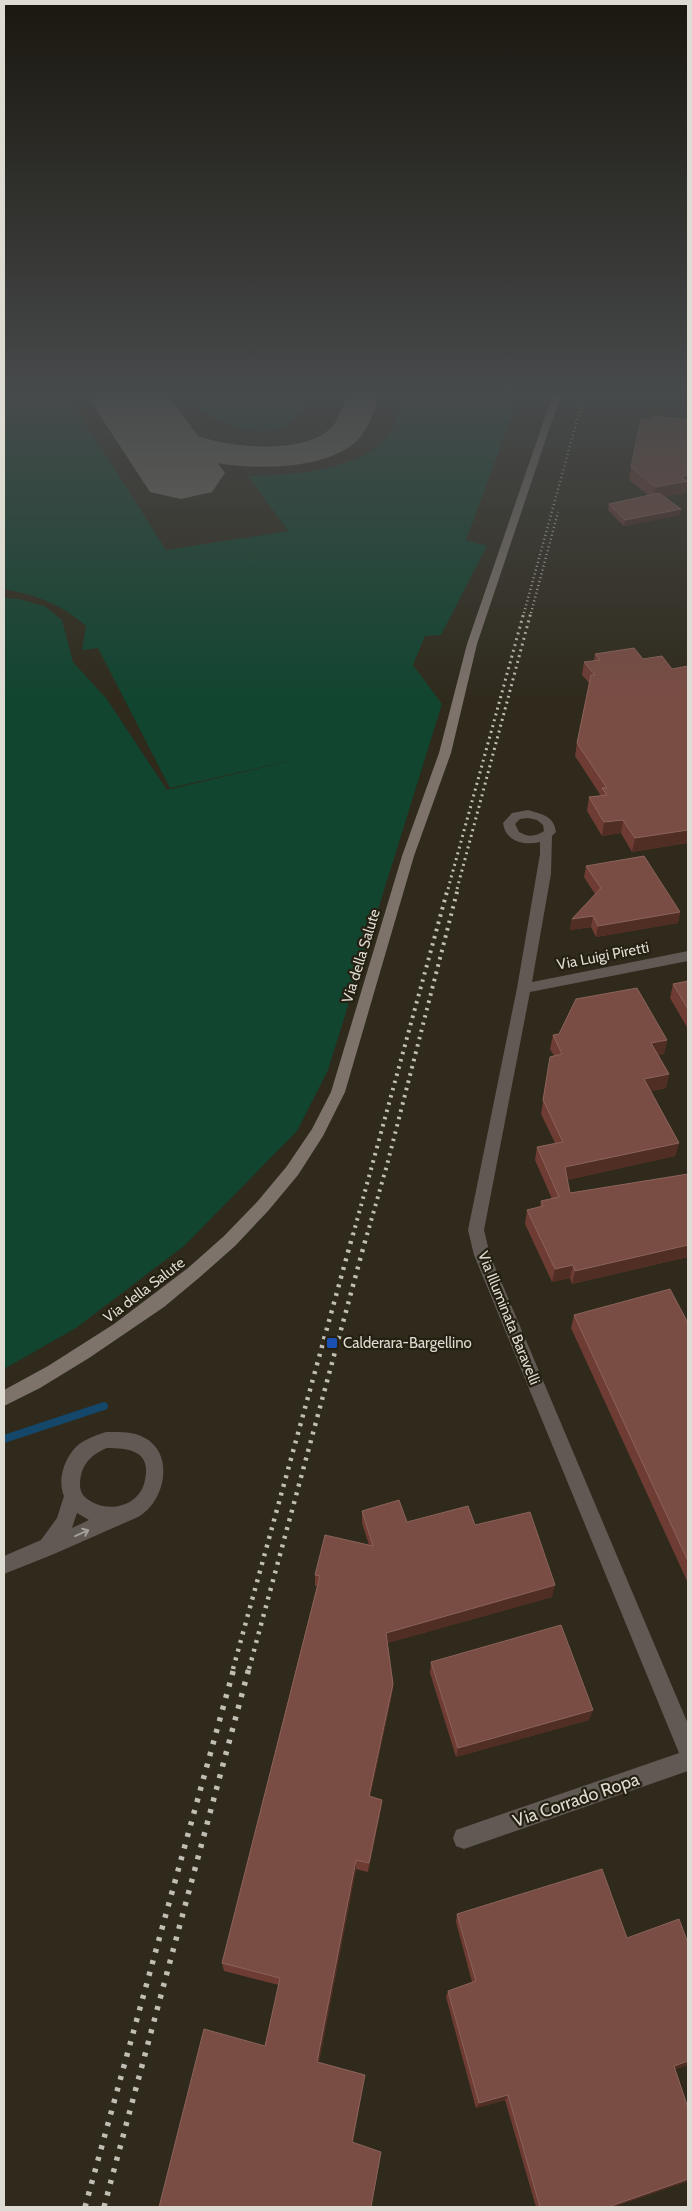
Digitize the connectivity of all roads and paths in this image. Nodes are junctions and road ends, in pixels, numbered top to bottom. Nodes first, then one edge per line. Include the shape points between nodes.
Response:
1 (523, 494) edge
2 (546, 835) dead end
3 (688, 956) edge
4 (524, 988) junction
5 (4, 1398) edge
6 (73, 1497) junction
7 (116, 1516) junction
8 (47, 1548) junction
9 (4, 1565) edge
10 (688, 1749) edge
11 (688, 1761) edge
12 (464, 1838) dead end

1 - 5 street, Via della Salute via 472,644 445,753 408,856 328,1116 273,1194 196,1272 103,1341
2 - 4 street, Via Illuminata Baravelli via 548,858 526,962
3 - 4 street, Via Luigi Piretti
4 - 10 street, Via Illuminata Baravelli via 477,1218 478,1242
6 - 7 street via 89,1513
6 - 7 street via 70,1476 81,1454 105,1440 132,1441 151,1456 155,1480 142,1504
6 - 8 street via 65,1522
8 -> 7 street
8 - 9 street
11 - 12 street, Via Corrado Ropa

